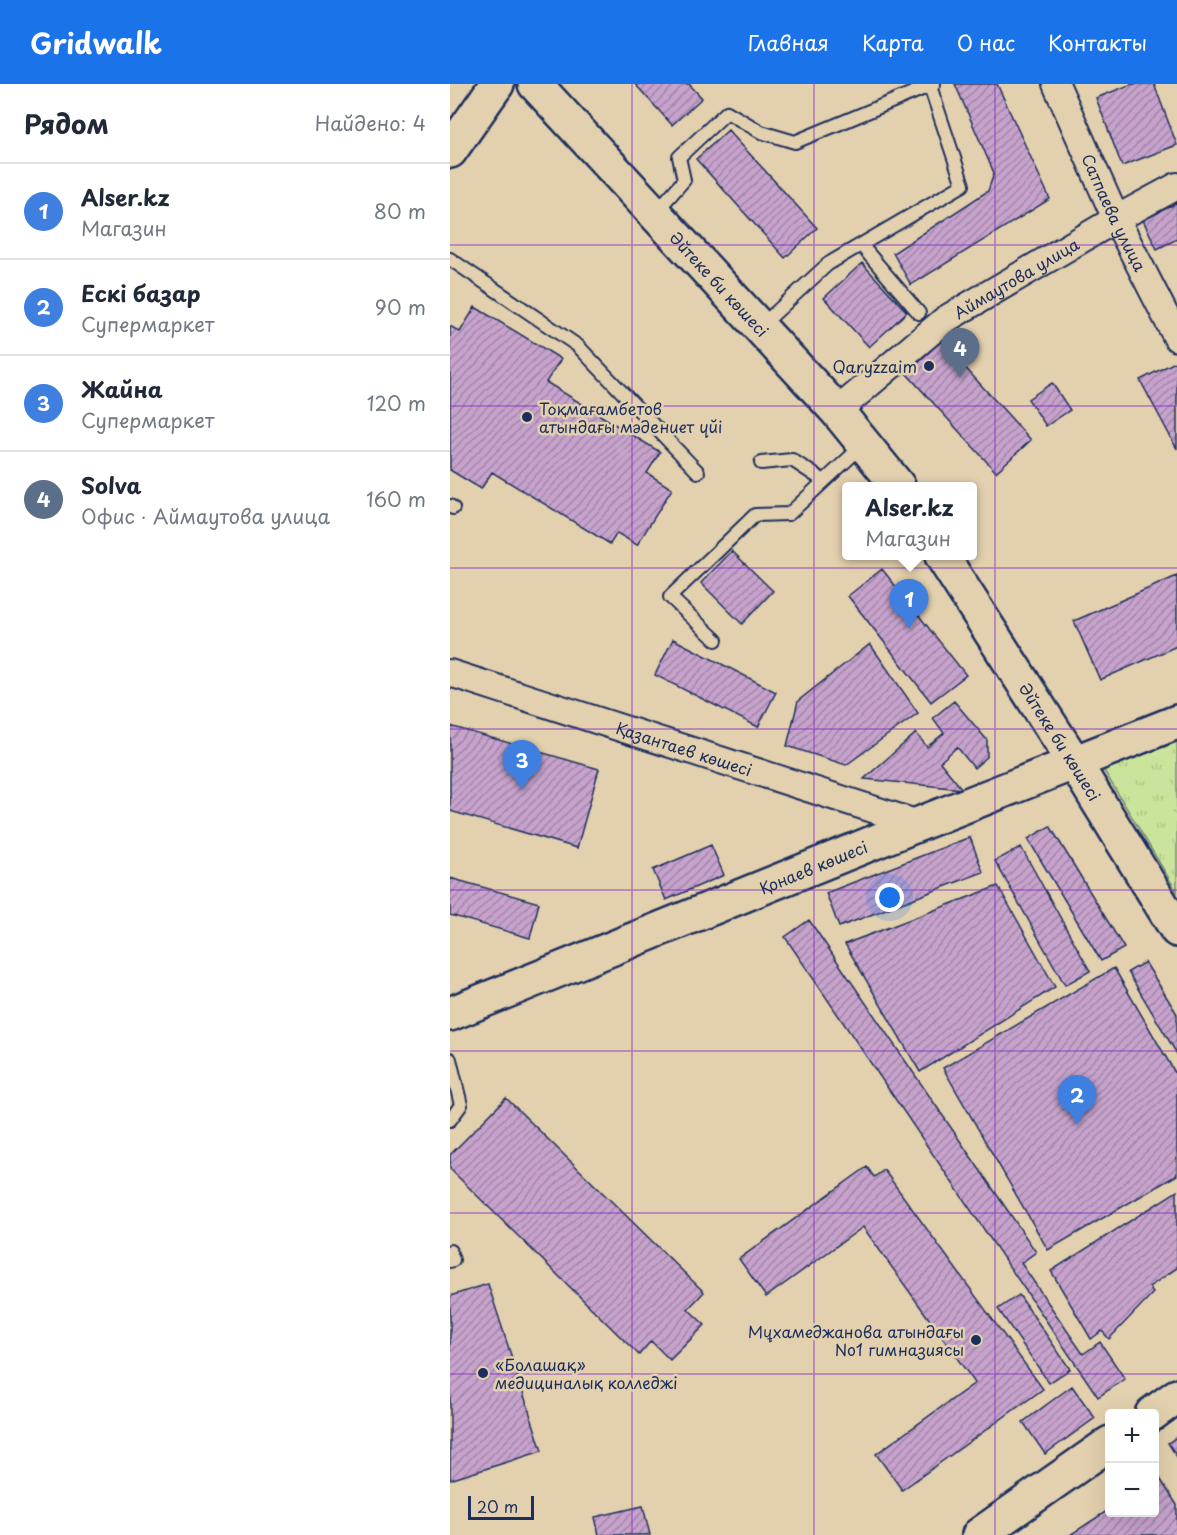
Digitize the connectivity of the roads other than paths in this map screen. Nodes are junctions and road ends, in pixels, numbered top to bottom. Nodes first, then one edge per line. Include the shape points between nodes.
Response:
1 (497, 84) edge
2 (535, 84) edge
3 (1056, 84) edge
4 (932, 85) edge
5 (450, 151) edge
6 (1177, 186) edge
7 (655, 213) junction
8 (1116, 219) junction
9 (861, 245) junction
10 (450, 258) edge
11 (919, 313) dead end
12 (760, 327) junction
13 (1177, 338) edge
14 (837, 411) junction
15 (865, 444) junction
16 (761, 464) dead end
17 (698, 472) dead end
18 (824, 481) junction
19 (895, 482) edge
20 (945, 560) edge
21 (716, 640) dead end
22 (450, 673) edge
23 (1177, 722) edge
24 (1074, 762) junction
25 (919, 824) junction
26 (1177, 930) edge
27 (450, 1014) edge
28 (450, 1059) edge
29 (450, 1120) edge
30 (450, 1251) edge
31 (450, 1261) edge
32 (1177, 1396) edge
33 (1158, 1409) edge
34 (1105, 1447) edge
35 (979, 1535) edge

1 - 5 street
2 - 7 street, Әйтеке би көшесі
3 - 8 street, Сатпаева улица
4 - 7 lane via 795,142 761,132 727,112 679,158 684,180
4 - 9 lane via 963,185
6 - 8 street, Аймаутова улица
7 - 12 street, Әйтеке би көшесі
8 - 13 street, Сатпаева улица
8 - 14 street, Аймаутова улица via 946,319
9 - 11 lane
9 - 12 lane via 828,264
10 - 17 lane via 578,346
12 - 14 street, Әйтеке би көшесі
14 - 15 street, Әйтеке би көшесі
15 - 18 lane
15 - 19 street, Әйтеке би көшесі
16 - 18 lane via 792,460
18 - 21 lane via 789,514 755,515 670,597
20 - 24 street, Әйтеке би көшесі
22 - 25 street, Қазантаев көшесі
23 - 24 street, Қонаев көшесі
24 - 25 street, Қонаев көшесі
24 - 26 street, Әйтеке би көшесі
25 - 27 street, Қонаев көшесі
28 - 29 lane via 461,1105
30 - 31 lane
32 - 33 street
34 - 35 street

